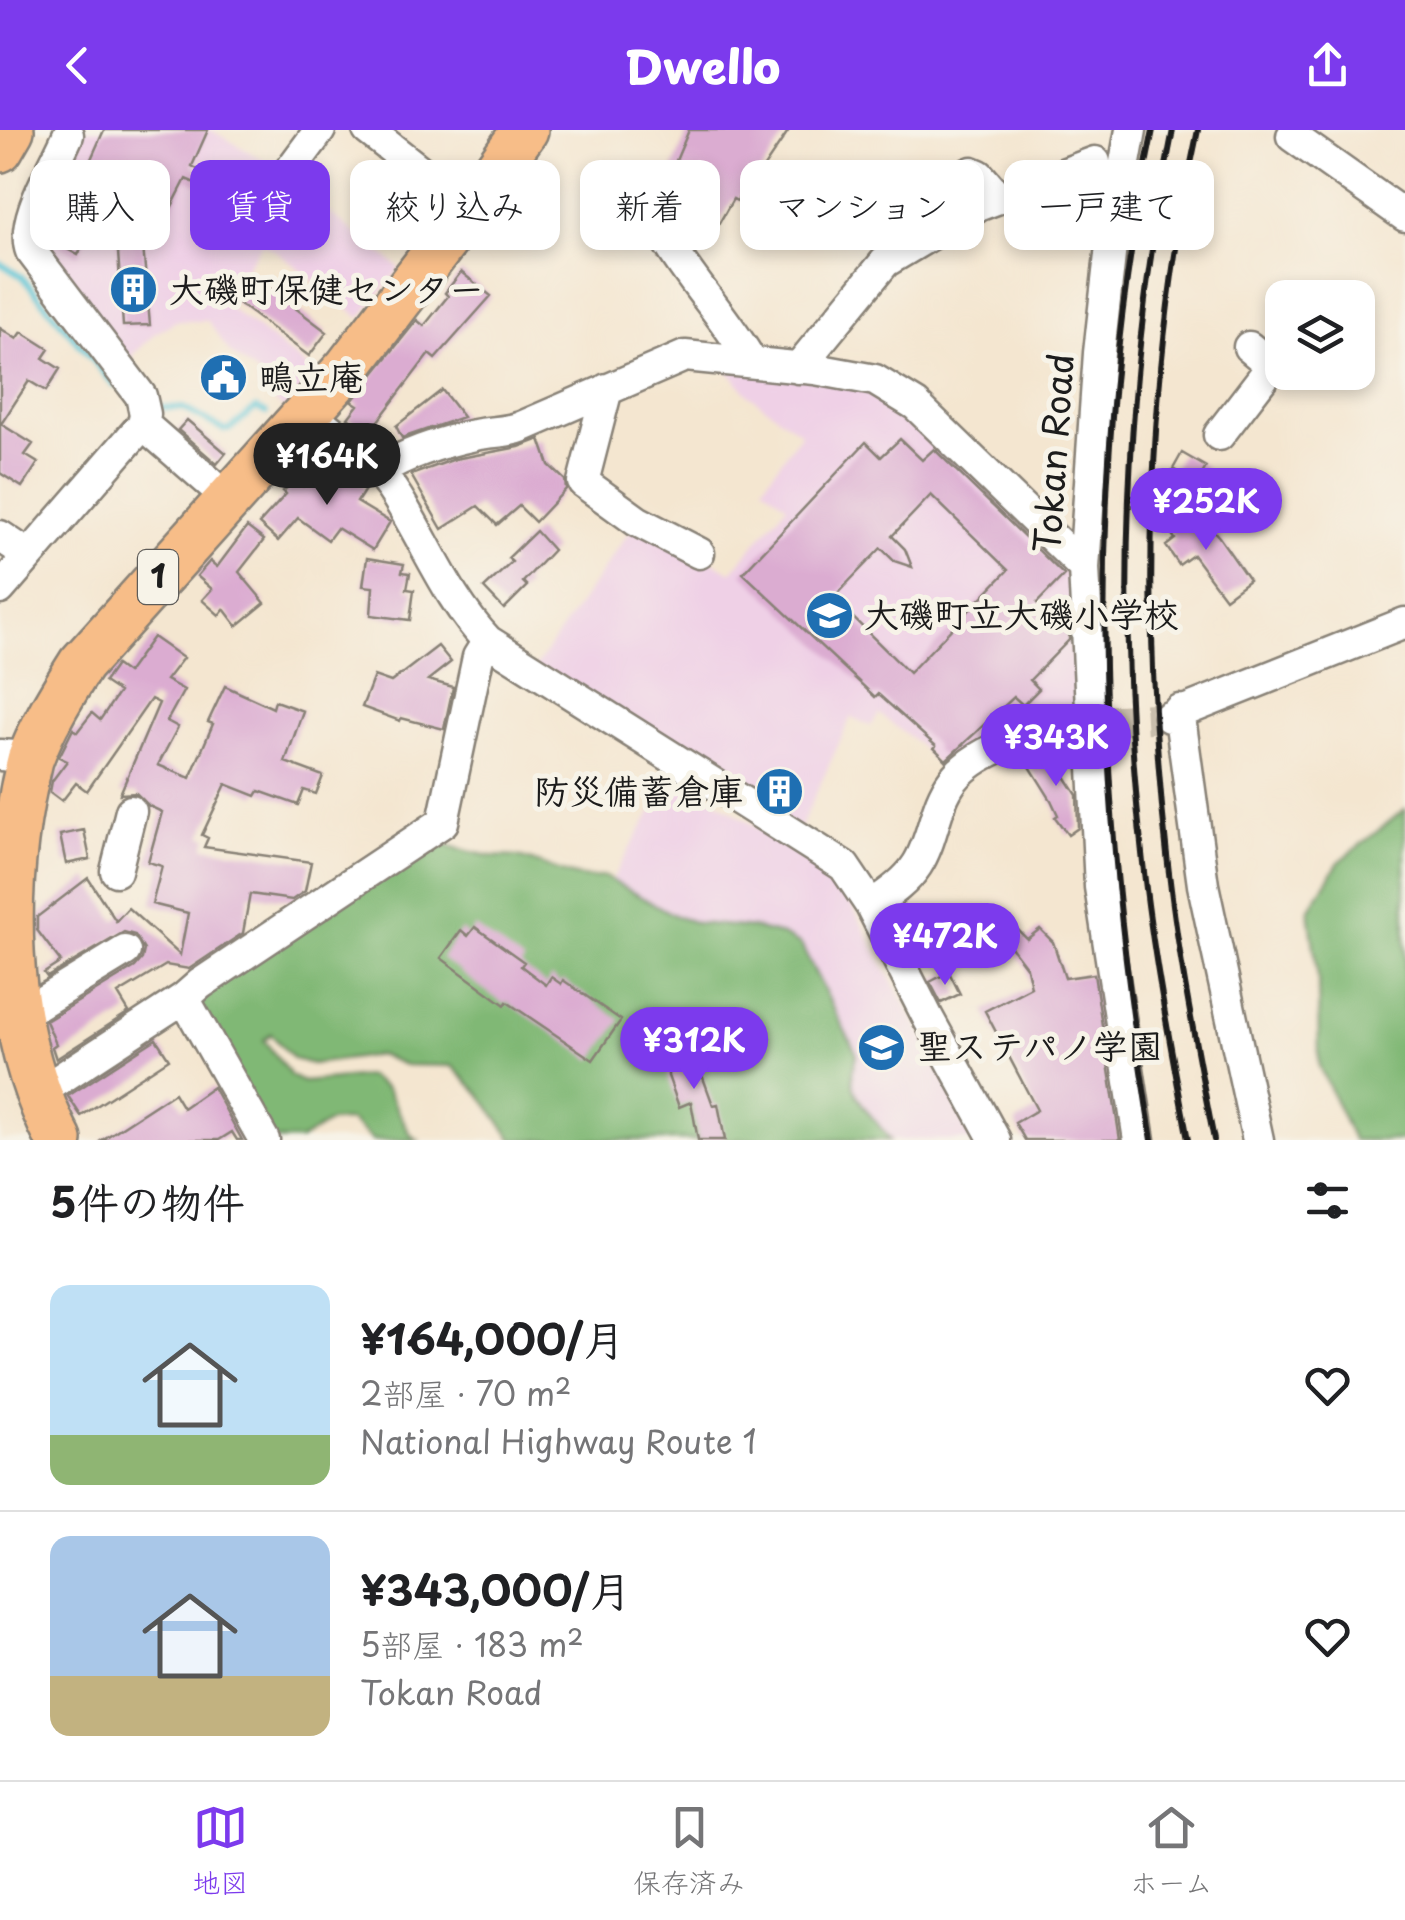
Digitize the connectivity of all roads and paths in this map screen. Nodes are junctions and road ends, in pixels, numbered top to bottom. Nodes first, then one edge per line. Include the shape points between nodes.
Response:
1 (11, 130) edge
2 (320, 130) edge
3 (368, 130) edge
4 (525, 130) edge
5 (1131, 130) edge
6 (68, 135) dead end
7 (1292, 136) dead end
8 (0, 149) edge
9 (297, 160) edge
10 (407, 160) edge
11 (504, 160) edge
12 (1004, 196) edge
13 (1405, 216) edge
14 (438, 250) edge
15 (673, 250) edge
16 (734, 331) junction
17 (1249, 347) dead end
18 (718, 359) junction
19 (751, 361) junction
20 (798, 368) junction
21 (607, 389) junction
22 (308, 412) junction
23 (142, 424) junction
24 (1219, 435) dead end
25 (378, 471) junction
26 (230, 500) junction
27 (0, 536) edge
28 (699, 553) dead end
29 (28, 554) junction
30 (1084, 568) junction
31 (0, 588) edge
32 (1405, 623) edge
33 (488, 641) junction
34 (1095, 722) junction
35 (15, 756) edge
36 (131, 810) dead end
37 (116, 871) dead end
38 (872, 906) junction
39 (125, 951) dead end
40 (184, 998) junction
41 (7, 1015) edge
42 (36, 1094) junction
43 (58, 1140) edge
44 (264, 1140) edge
45 (996, 1140) edge
46 (1139, 1140) edge
47 (1258, 1140) edge

1 - 8 highway
2 - 9 street
3 - 10 street
4 - 11 highway, 1
5 - 30 street, Tokan Road via 1099,352
6 - 23 street via 27,241 141,396
7 - 13 street
12 - 20 street via 885,262
14 - 22 highway, 1
15 - 16 street
16 - 18 street
16 - 19 street
17 - 24 street via 1272,366
18 - 19 street
18 - 21 street via 686,356
19 - 20 street
20 - 30 street via 875,380 916,404
21 - 25 street via 521,427 433,445
21 - 28 street via 584,482 637,521
22 - 25 street
22 - 26 highway, 1
23 - 26 street
23 - 29 street
25 - 33 street via 447,587
26 - 35 highway, 1 via 81,664
27 - 29 street
29 - 31 street
30 - 34 street, Tokan Road
32 - 47 street via 1174,714
33 - 38 street via 818,848 844,866
33 - 40 street via 478,658 443,822
34 - 38 street via 1016,741 968,764 937,809 917,865
34 - 46 street, Tokan Road via 1100,887
35 - 41 highway, 1 via 4,878
36 - 37 street
38 - 45 street
39 - 41 street
40 - 42 street
40 - 44 street
41 - 42 highway, 1
42 - 43 highway, 1

